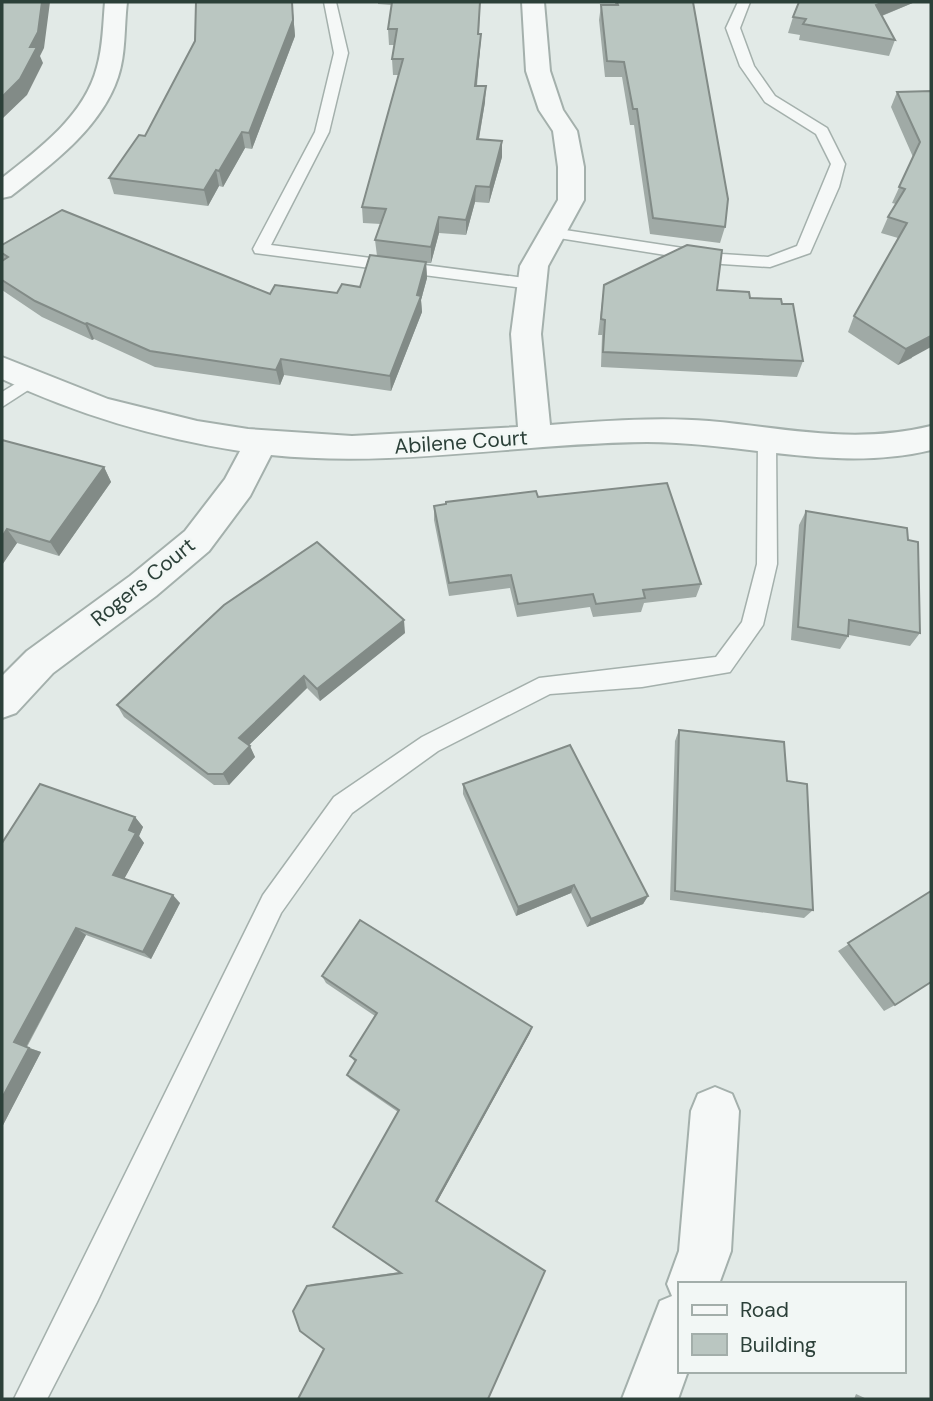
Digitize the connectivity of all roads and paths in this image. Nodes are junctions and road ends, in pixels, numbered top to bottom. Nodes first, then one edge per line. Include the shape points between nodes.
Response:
1 (116, 2) edge
2 (330, 2) edge
3 (533, 2) edge
4 (744, 2) edge
5 (2, 190) edge
6 (552, 233) junction
7 (532, 284) junction
8 (2, 367) edge
9 (30, 381) junction
10 (2, 401) edge
11 (535, 438) junction
12 (931, 438) edge
13 (767, 439) junction
14 (261, 442) junction
15 (2, 701) edge
16 (715, 1111) dead end
17 (694, 1282) edge
18 (678, 1323) edge
19 (30, 1399) edge
20 (650, 1399) edge

1 - 5 street via 106,77 98,94 61,140
2 - 7 lane via 341,53 322,132 261,250
3 - 6 street via 538,71 551,110 565,131 571,167 571,200
4 - 6 lane via 733,28 747,66 770,99 822,131 838,164 804,249 770,261 722,259
6 - 7 street via 534,266
7 - 11 street via 526,334
8 - 9 street, Abilene Court
9 - 10 lane
9 - 14 street, Abilene Court via 138,419
11 - 13 street, Abilene Court via 678,432
11 - 14 street, Abilene Court via 401,447
12 - 13 street, Abilene Court via 857,447
13 - 19 lane via 767,564 752,625 722,666 547,685 430,744 343,805 272,904
14 - 15 street, Rogers Court via 238,487 197,541 40,662
16 - 17 street via 705,1251
18 - 20 street

